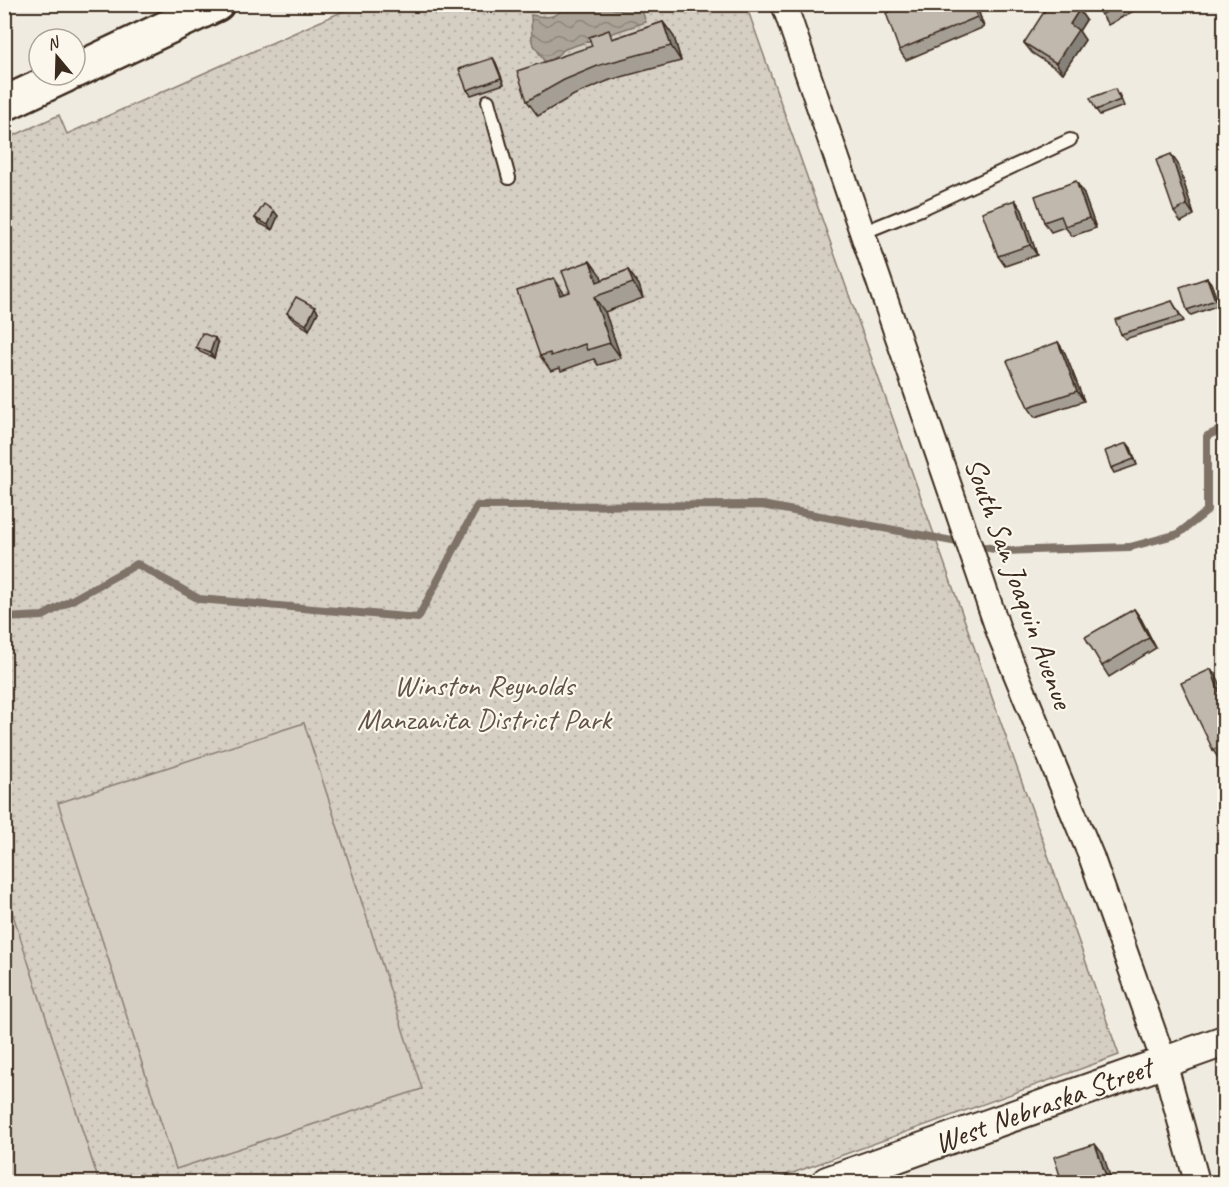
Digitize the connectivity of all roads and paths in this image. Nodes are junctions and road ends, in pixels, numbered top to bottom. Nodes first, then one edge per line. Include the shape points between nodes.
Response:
1 (217, 4) edge
2 (784, 4) edge
3 (87, 65) edge
4 (40, 87) edge
5 (488, 101) dead end
6 (4, 104) edge
7 (1070, 140) dead end
8 (509, 178) dead end
9 (862, 233) junction
10 (1224, 1041) edge
11 (1164, 1062) junction
12 (827, 1182) edge
13 (1197, 1182) edge

1 - 3 main road
2 - 9 street, South San Joaquin Avenue
4 - 6 main road
5 - 8 lane
7 - 9 lane
9 - 11 street, South San Joaquin Avenue via 1000,635 1091,856
10 - 11 street, West Nebraska Street
11 - 12 street, West Nebraska Street
11 - 13 street, South San Joaquin Avenue

